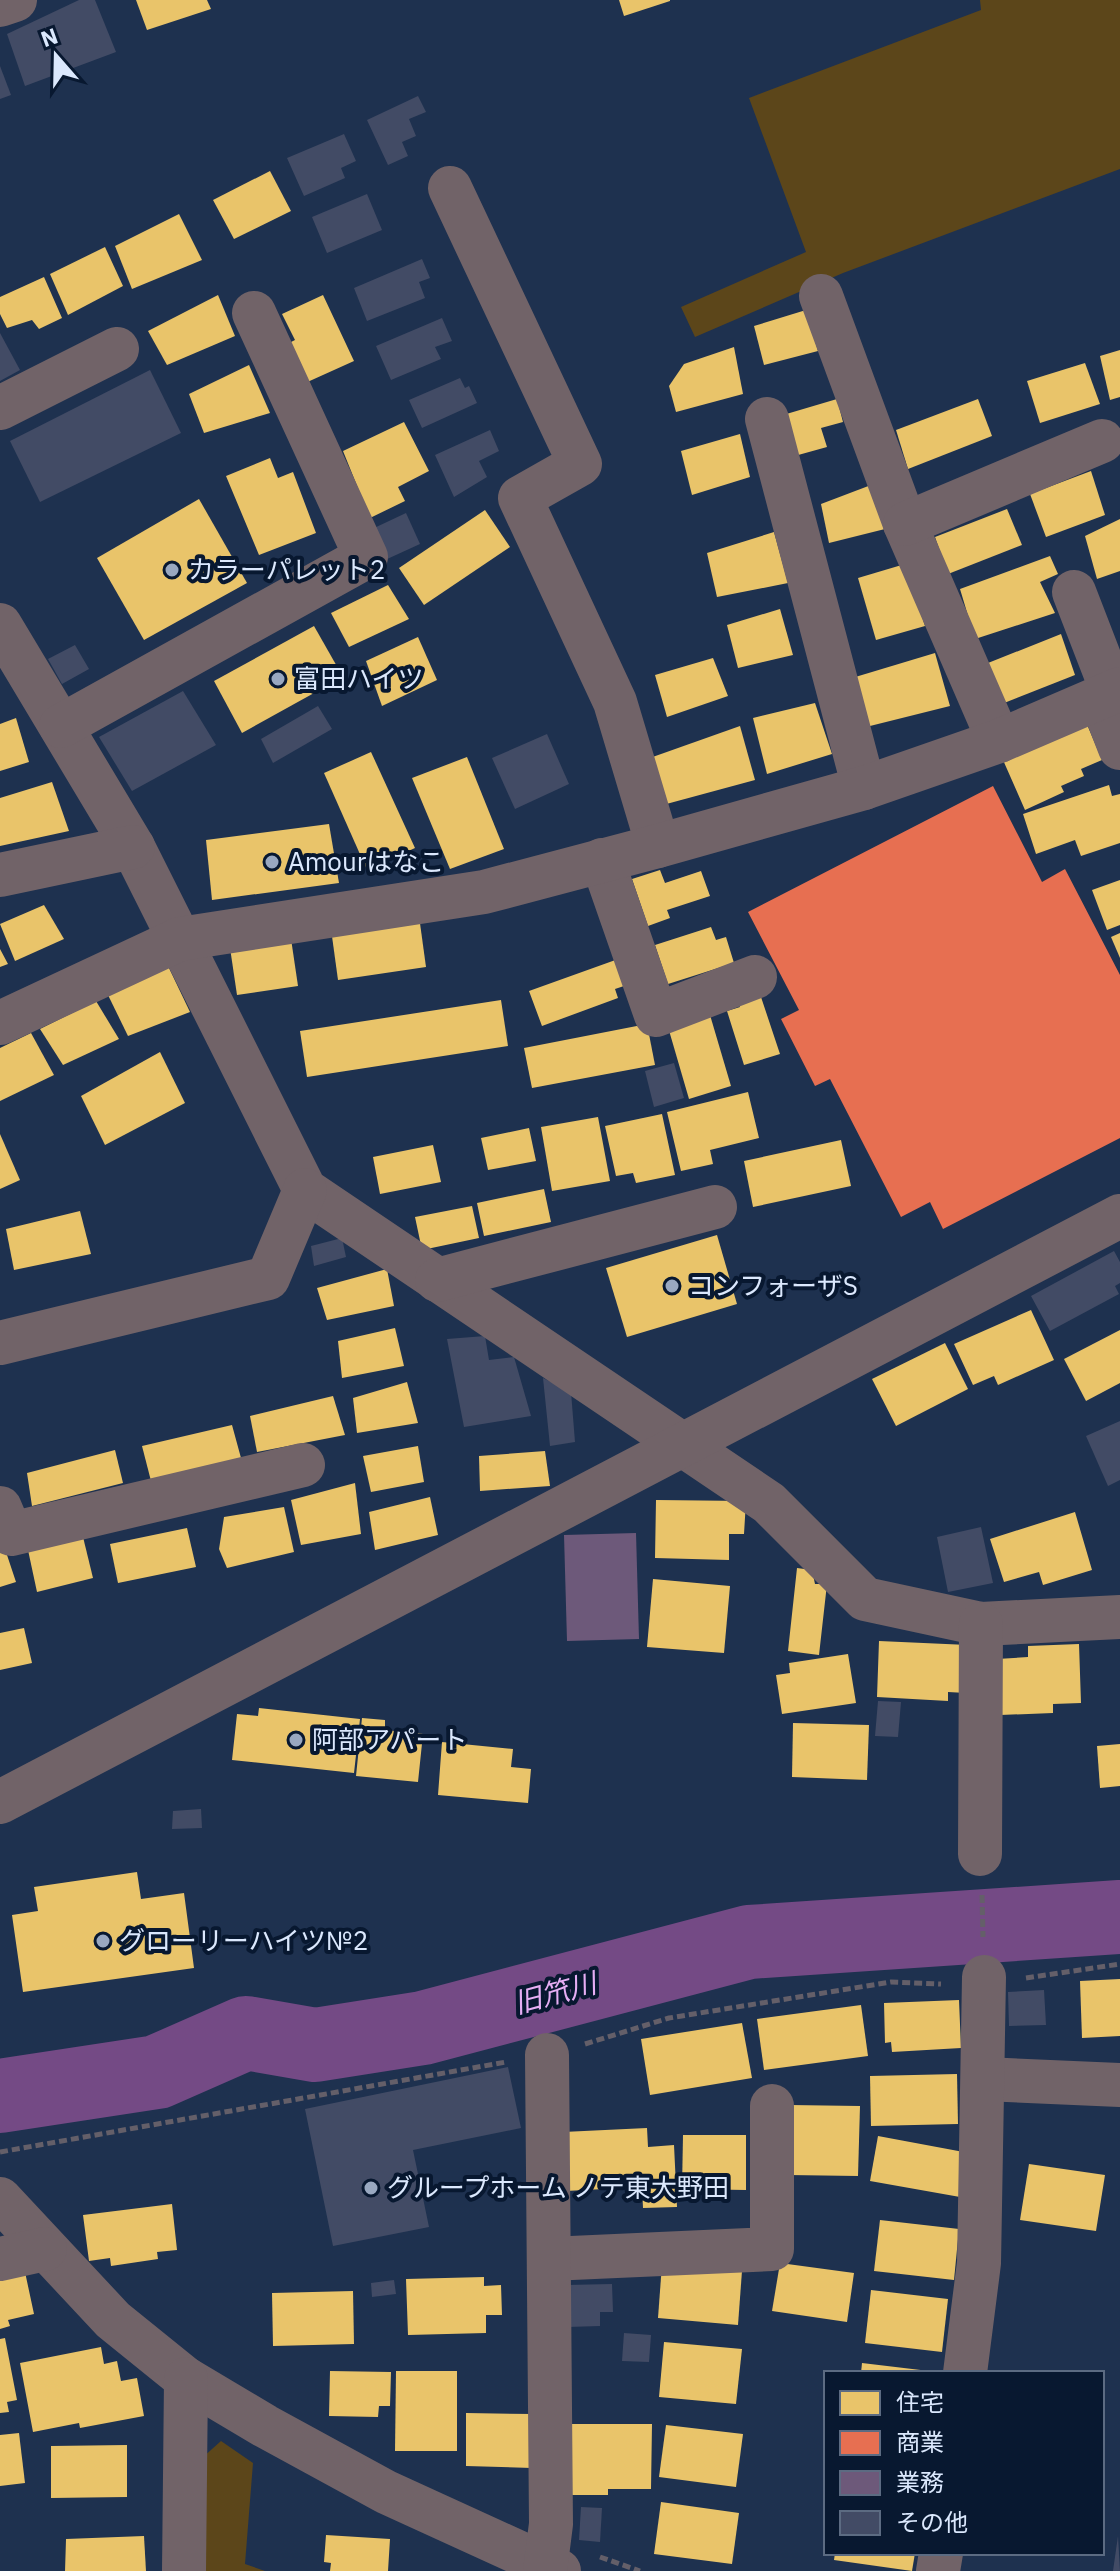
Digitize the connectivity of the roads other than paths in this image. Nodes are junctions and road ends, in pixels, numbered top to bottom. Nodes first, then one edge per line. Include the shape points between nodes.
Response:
1 (15, 0) edge
2 (0, 5) edge
3 (450, 188) dead end
4 (821, 296) dead end
5 (254, 313) dead end
6 (117, 349) dead end
7 (0, 408) edge
8 (767, 419) dead end
9 (1102, 441) dead end
10 (905, 524) junction
11 (1074, 592) dead end
12 (0, 625) edge
13 (1111, 694) edge
14 (61, 726) junction
15 (999, 741) junction
16 (1120, 748) edge
17 (864, 788) junction
18 (658, 846) junction
19 (133, 847) junction
20 (602, 860) junction
21 (0, 875) edge
22 (180, 939) junction
23 (755, 977) dead end
24 (0, 1023) edge
25 (305, 1190) junction
26 (715, 1207) dead end
27 (1120, 1216) edge
28 (437, 1280) junction
29 (0, 1343) edge
30 (681, 1447) junction
31 (303, 1465) dead end
32 (0, 1508) edge
33 (1120, 1617) edge
34 (981, 1624) junction
35 (0, 1802) edge
36 (980, 1854) road end
37 (984, 1977) road end
38 (547, 2055) dead end
39 (984, 2079) junction
40 (1120, 2085) edge
41 (772, 2106) dead end
42 (0, 2199) edge
43 (45, 2249) junction
44 (0, 2259) edge
45 (549, 2259) junction
46 (965, 2371) edge
47 (186, 2379) junction
48 (550, 2570) edge
49 (184, 2571) edge

1 - 2 street
3 - 18 street via 580,464 520,498 615,702
4 - 10 street
5 - 14 street via 366,557
6 - 7 street
8 - 17 street
9 - 10 street
10 - 15 street
11 - 13 street
12 - 14 street
13 - 15 street
13 - 16 street
14 - 19 street
15 - 17 street
17 - 18 street
18 - 20 street
19 - 21 street
19 - 22 street
20 - 22 street via 484,892
20 - 23 street via 656,1015
22 - 24 street
22 - 25 street
25 - 28 street
25 - 29 street via 268,1278
26 - 28 street
27 - 30 street
28 - 30 street
30 - 34 street via 769,1503 865,1599
30 - 35 street
31 - 32 street via 11,1534
33 - 34 street
34 - 36 street
37 - 39 street
38 - 45 street
39 - 40 street
39 - 46 street via 979,2263
41 - 45 street via 772,2249
42 - 43 street
43 - 44 street
43 - 47 street via 113,2320
45 - 48 street
47 - 48 street via 386,2492
47 - 49 street

